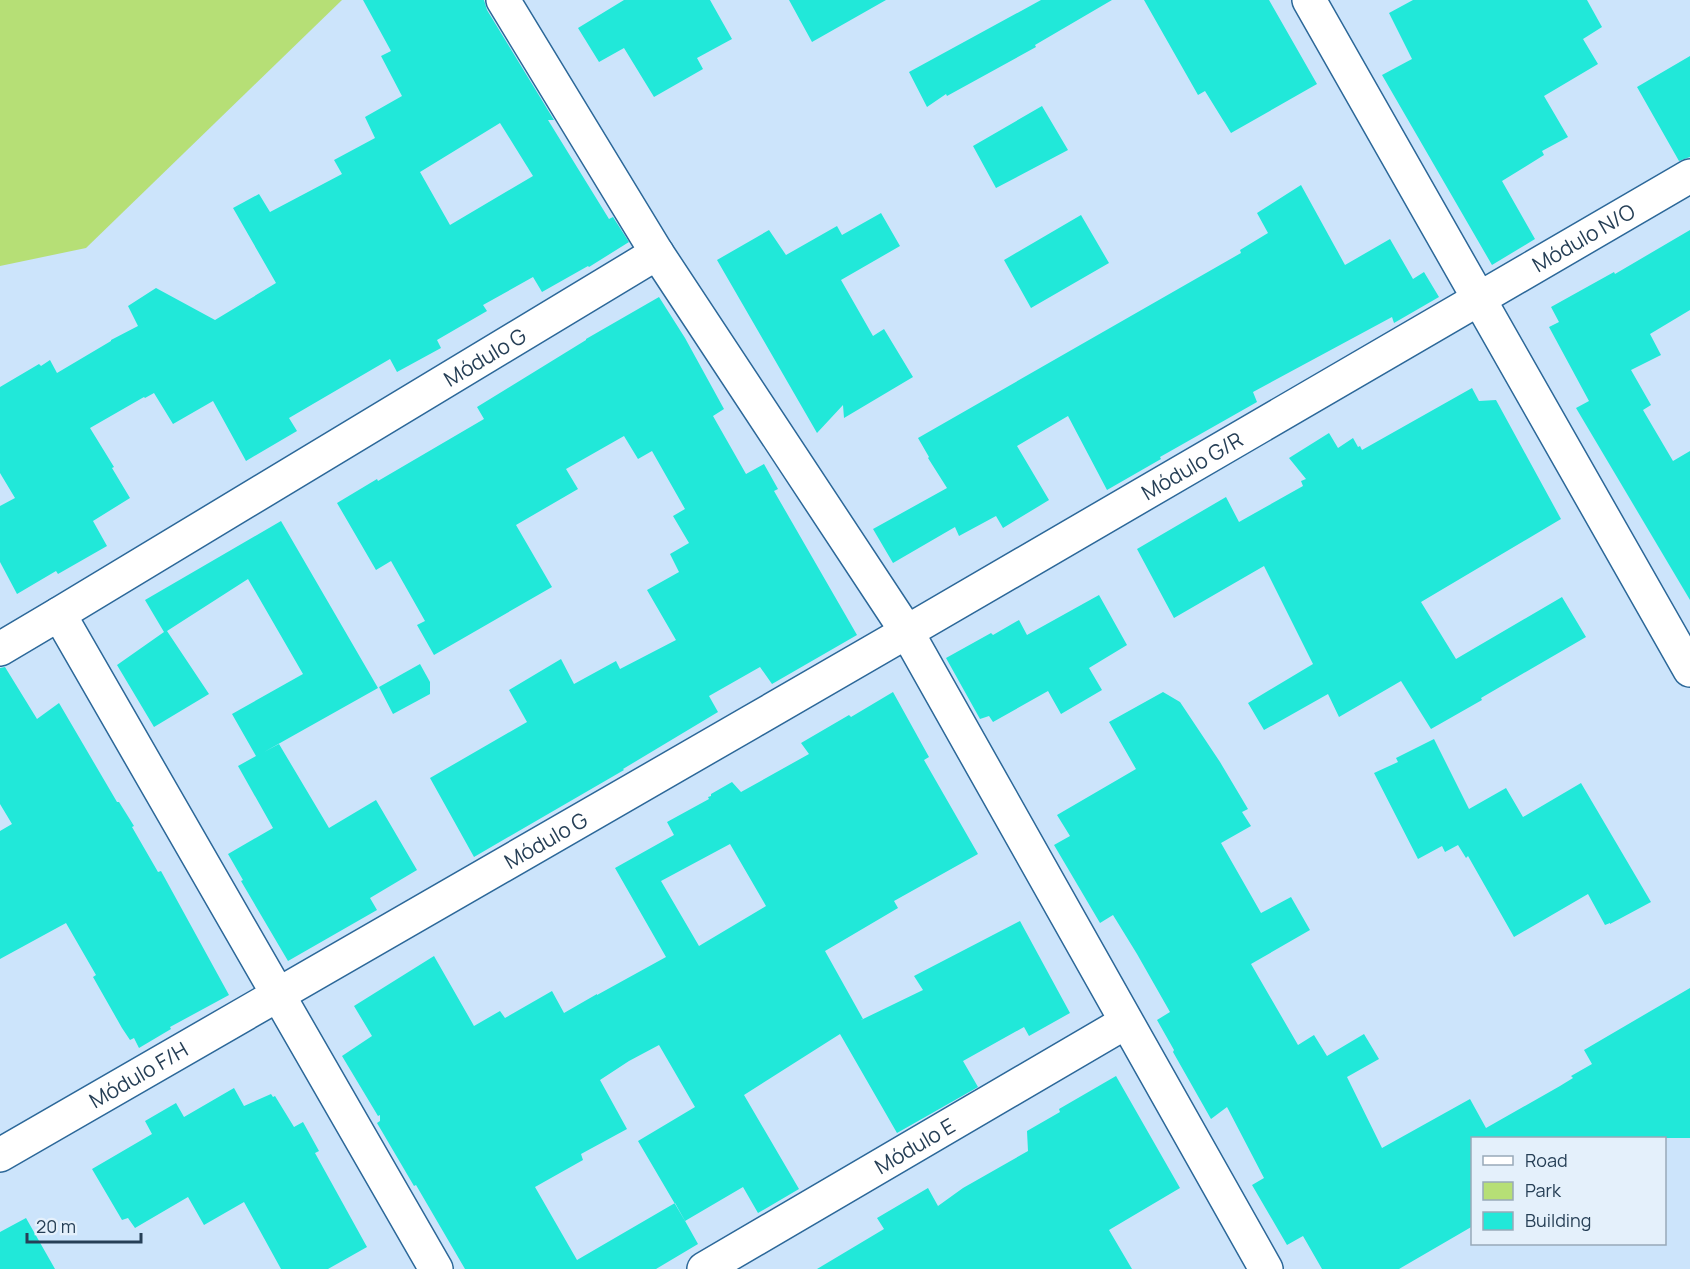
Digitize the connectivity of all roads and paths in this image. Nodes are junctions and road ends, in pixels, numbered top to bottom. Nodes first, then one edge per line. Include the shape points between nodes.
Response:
1 (503, 0) edge
2 (1309, 0) edge
3 (1690, 176) edge
4 (657, 253) junction
5 (1478, 298) junction
6 (59, 614) junction
7 (907, 632) junction
8 (0, 649) edge
9 (1690, 670) edge
10 (278, 993) junction
11 (1126, 1022) junction
12 (0, 1155) edge
13 (436, 1269) edge
14 (704, 1269) edge
15 (1266, 1269) edge

1 - 4 street
2 - 5 street
3 - 5 street, Módulo N/O
4 - 6 street, Módulo G
4 - 7 street
5 - 7 street, Módulo G/R
5 - 9 street
6 - 8 street, Módulo G
6 - 10 street
7 - 10 street, Módulo G
7 - 11 street
10 - 12 street, Módulo F/H
10 - 13 street
11 - 14 street, Módulo E
11 - 15 street

